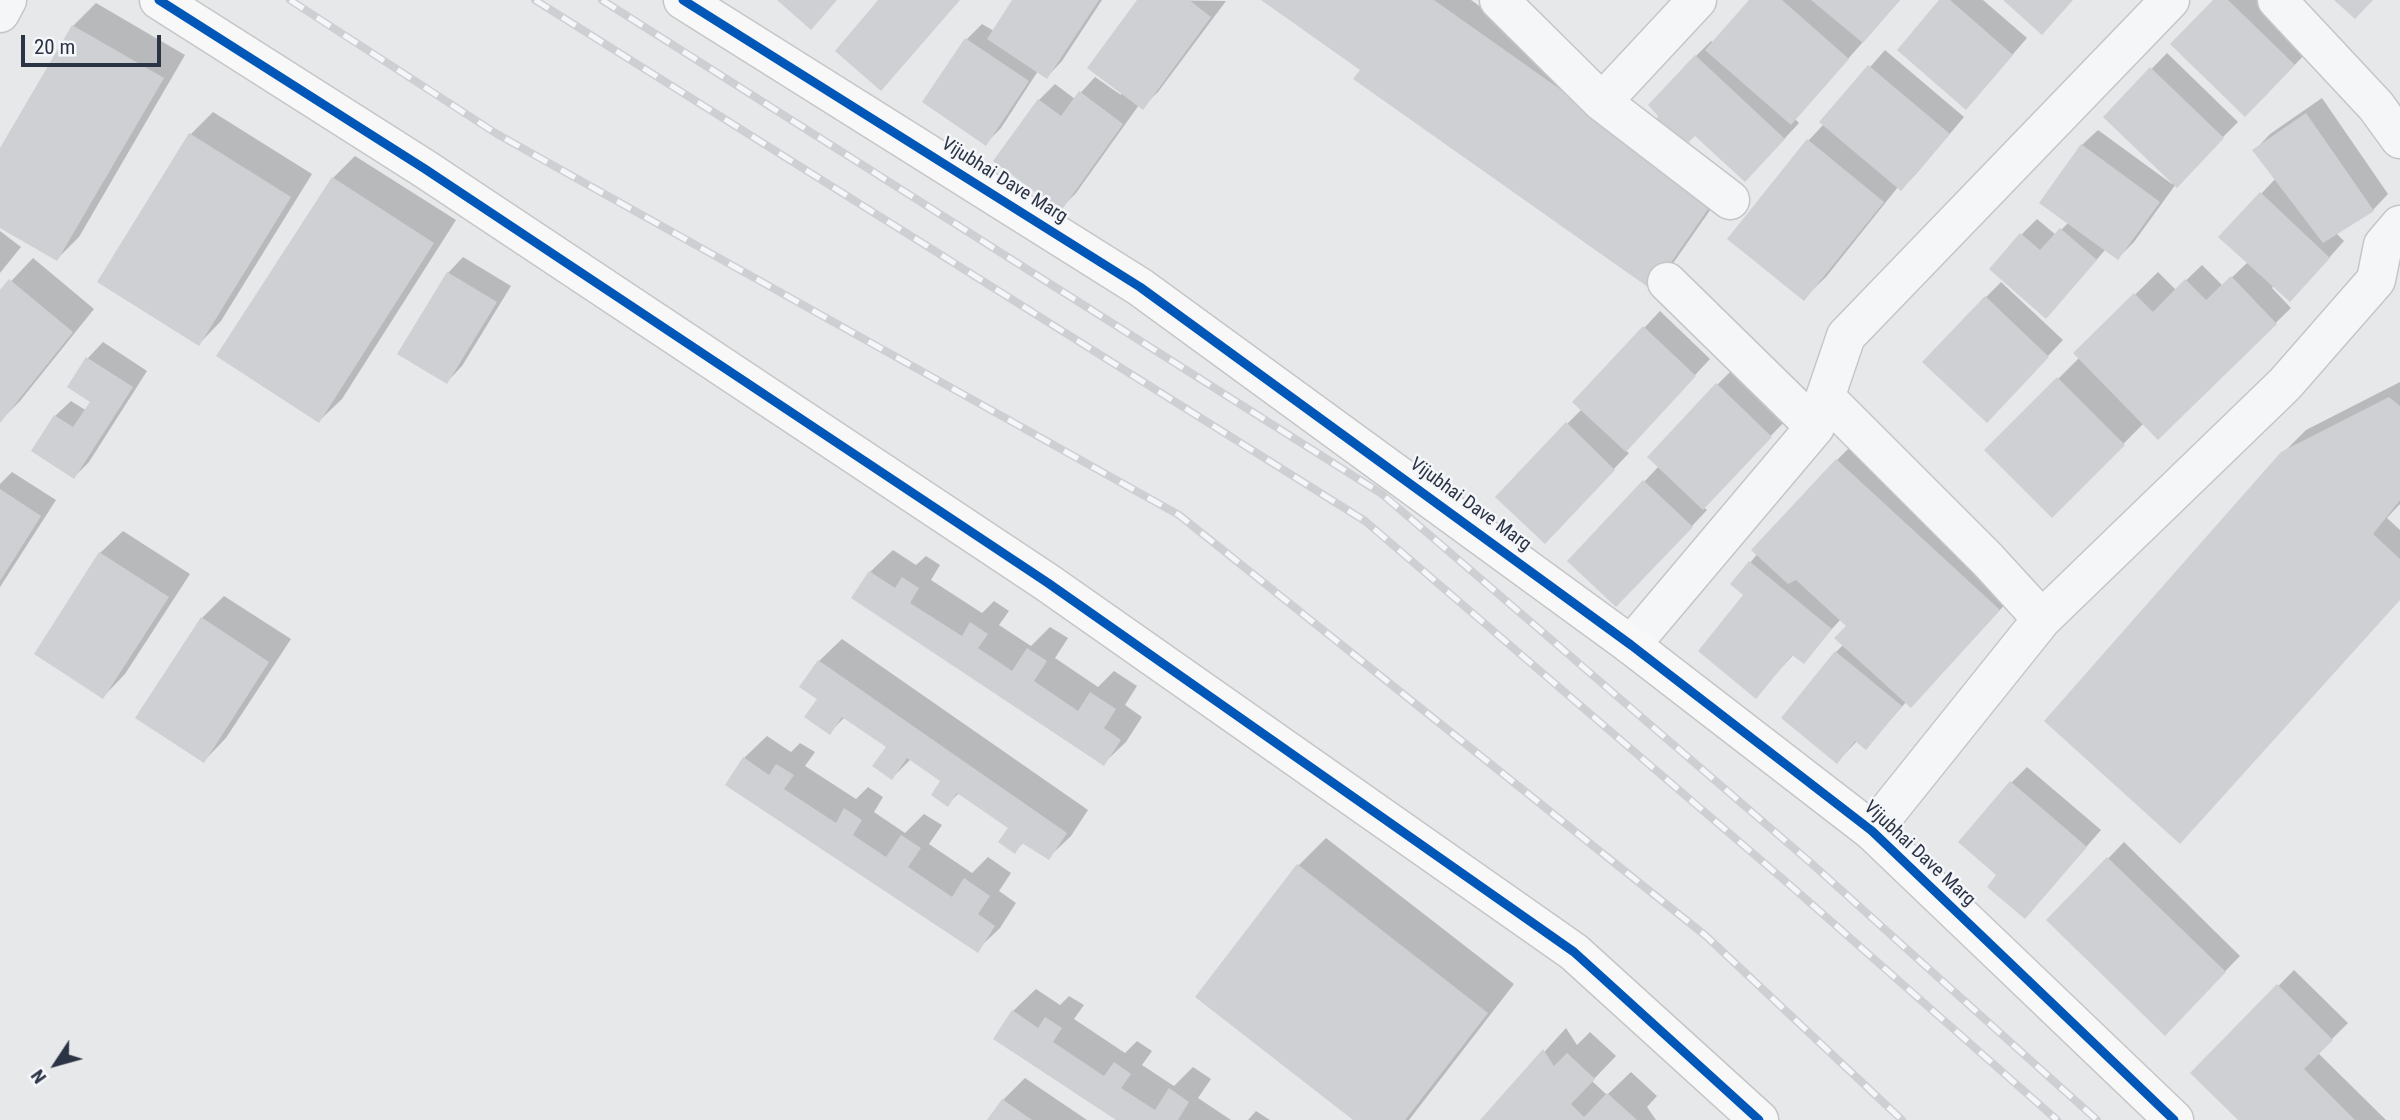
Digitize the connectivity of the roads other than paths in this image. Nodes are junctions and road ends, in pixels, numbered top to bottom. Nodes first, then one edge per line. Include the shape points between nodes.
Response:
1 (7, 0) edge
2 (159, 0) edge
3 (683, 0) edge
4 (1499, 0) edge
5 (1697, 0) edge
6 (2170, 0) edge
7 (2277, 0) edge
8 (0, 13) edge
9 (1602, 102) junction
10 (2400, 139) edge
11 (1730, 200) dead end
12 (2400, 225) edge
13 (1667, 282) dead end
14 (1820, 412) junction
15 (2042, 620) junction
16 (1631, 645) junction
17 (1872, 831) junction
18 (1759, 1120) edge
19 (2174, 1120) edge

1 - 8 street
2 - 18 street via 425,169 1059,591 1574,951
3 - 16 street, Vijubhai Dave Marg via 1140,287
4 - 9 street
5 - 9 street
6 - 14 street via 1846,337
7 - 10 street via 2376,106
9 - 11 street
12 - 15 street via 2383,245 2376,280 2285,384
13 - 14 street
14 - 15 street via 1987,559
14 - 16 street
15 - 17 street
16 - 17 street, Vijubhai Dave Marg
17 - 19 street, Vijubhai Dave Marg

